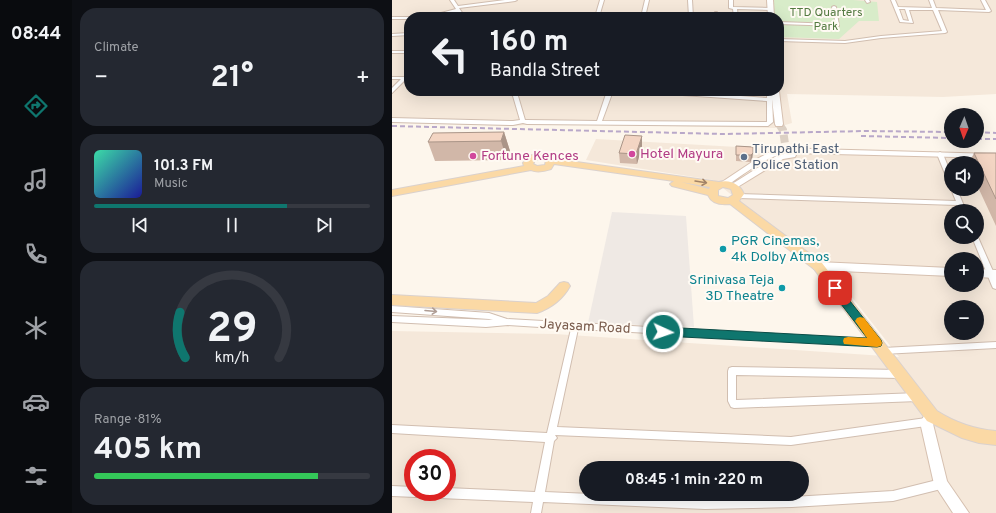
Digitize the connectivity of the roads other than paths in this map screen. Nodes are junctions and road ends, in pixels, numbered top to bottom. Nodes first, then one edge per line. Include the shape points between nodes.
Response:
1 (452, 0) edge
2 (487, 0) edge
3 (515, 0) edge
4 (602, 0) edge
5 (647, 0) edge
6 (690, 0) edge
7 (731, 0) edge
8 (770, 0) edge
9 (893, 0) edge
10 (931, 0) edge
11 (983, 0) edge
12 (483, 4) junction
13 (834, 7) dead end
14 (735, 8) junction
15 (896, 8) junction
16 (458, 9) junction
17 (770, 9) junction
18 (907, 9) junction
19 (935, 9) junction
20 (447, 12) edge
21 (460, 12) edge
22 (598, 12) edge
23 (644, 12) edge
24 (690, 12) edge
25 (735, 12) edge
26 (770, 12) edge
27 (392, 18) edge
28 (404, 18) edge
29 (904, 22) junction
30 (784, 23) edge
31 (404, 34) edge
32 (912, 34) junction
33 (392, 35) edge
34 (784, 40) edge
35 (392, 52) edge
36 (404, 52) edge
37 (392, 78) edge
38 (404, 78) edge
39 (404, 81) edge
40 (392, 91) edge
41 (515, 96) edge
42 (608, 96) edge
43 (718, 96) edge
44 (770, 96) edge
45 (776, 96) edge
46 (769, 100) junction
47 (392, 120) edge
48 (523, 121) junction
49 (599, 122) junction
50 (779, 124) tunnel mouth
51 (996, 156) edge
52 (941, 157) junction
53 (996, 163) edge
54 (529, 164) junction
55 (550, 164) junction
56 (944, 164) edge
57 (725, 185) junction
58 (392, 186) edge
59 (392, 193) edge
60 (712, 193) junction
61 (957, 196) edge
62 (735, 198) junction
63 (960, 203) joint
64 (978, 244) edge
65 (818, 266) junction
66 (944, 272) edge
67 (993, 273) edge
68 (564, 286) dead end
69 (996, 286) edge
70 (392, 300) edge
71 (392, 309) edge
72 (392, 319) edge
73 (508, 322) junction
74 (575, 327) junction
75 (996, 345) edge
76 (880, 347) junction
77 (900, 374) junction
78 (918, 397) junction
79 (929, 419) junction
80 (392, 429) edge
81 (552, 434) junction
82 (996, 438) edge
83 (940, 484) junction
84 (392, 491) edge
85 (539, 497) junction
86 (536, 513) edge
87 (962, 513) edge

1 - 16 street
2 - 12 street
3 - 12 street
4 - 22 street
5 - 23 street
6 - 24 street
7 - 14 street via 731,8
8 - 17 street
9 - 15 street
10 - 19 street
11 - 19 street via 989,11
12 - 16 street
13 - 30 street via 838,25
14 - 17 street
14 - 25 street
15 - 18 street
15 - 29 street via 901,21
16 - 20 street
16 - 21 street
17 - 26 street
18 - 19 street
18 - 29 street via 912,22
19 - 32 street via 945,32
27 - 28 street
29 - 32 street
31 - 33 street
32 - 34 street via 845,42
35 - 36 street
37 - 38 street
39 - 40 street
41 - 48 street
42 - 49 street
43 - 46 street
44 - 46 street
45 - 50 street
46 - 49 street via 768,124
47 - 48 street via 513,123
48 - 49 street
51 - 52 street
52 - 53 street
52 - 56 street
52 - 57 street via 785,156
52 - 57 street via 783,147
54 - 55 main road via 539,169
54 - 55 main road via 532,158 540,156 548,156
54 - 58 main road
54 - 59 main road
55 -> 57 main road
55 - 60 main road
57 - 60 main road via 715,187
57 - 62 main road via 738,189
60 - 62 main road via 719,201
61 - 63 street
62 - 63 street
62 - 65 main road
64 - 67 street
65 - 66 street
65 - 76 main road
67 - 69 street
68 - 70 main road via 552,300 537,308
71 -> 73 street, Jayasam Road via 489,316
72 - 73 street, Jayasam Road via 486,324
73 - 74 street, Jayasam Road
74 - 76 street, Jayasam Road
74 - 81 street
75 - 76 street, Jayasam Road
76 - 77 main road
77 - 78 main road
77 - 78 street via 732,371 732,401 734,404
78 - 79 main road
79 - 81 street via 791,441
79 - 82 main road via 986,438
79 - 83 street
80 - 81 street
81 - 85 street
83 - 85 street via 893,496 792,502 705,504
83 - 87 street
84 - 85 street
85 - 86 street

